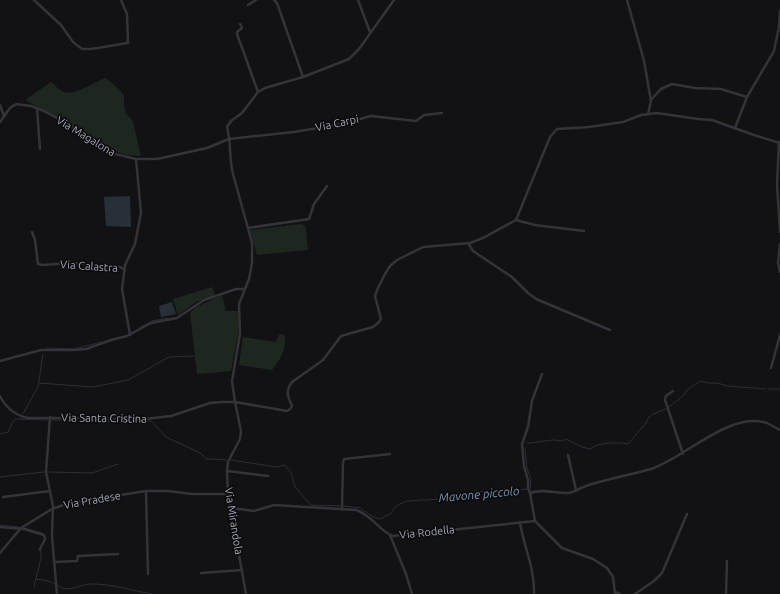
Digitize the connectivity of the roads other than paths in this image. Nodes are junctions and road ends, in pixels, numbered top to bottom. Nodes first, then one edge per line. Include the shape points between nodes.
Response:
1 (34, 0) edge
2 (121, 0) edge
3 (256, 0) edge
4 (274, 0) edge
5 (358, 0) edge
6 (394, 0) edge
7 (626, 0) edge
8 (248, 5) dead end
9 (780, 11) edge
10 (240, 24) dead end
11 (371, 32) junction
12 (303, 77) junction
13 (258, 92) junction
14 (747, 97) junction
15 (651, 101) junction
16 (0, 105) edge
17 (37, 108) junction
18 (442, 112) dead end
19 (648, 114) junction
20 (4, 116) junction
21 (0, 122) edge
22 (735, 128) junction
23 (229, 139) junction
24 (779, 142) edge
25 (40, 149) dead end
26 (136, 159) junction
27 (327, 186) dead end
28 (516, 220) junction
29 (248, 228) junction
30 (584, 231) dead end
31 (32, 232) dead end
32 (780, 232) edge
33 (468, 243) junction
34 (780, 244) edge
35 (125, 270) junction
36 (780, 272) edge
37 (244, 289) junction
38 (610, 330) dead end
39 (130, 335) junction
40 (780, 335) edge
41 (0, 361) edge
42 (771, 368) dead end
43 (542, 374) dead end
44 (673, 392) dead end
45 (0, 396) edge
46 (235, 402) junction
47 (50, 417) junction
48 (780, 430) edge
49 (390, 454) dead end
50 (683, 454) junction
51 (568, 455) dead end
52 (228, 471) junction
53 (268, 476) dead end
54 (576, 490) junction
55 (50, 491) junction
56 (146, 491) junction
57 (530, 493) junction
58 (228, 494) junction
59 (3, 497) dead end
60 (231, 508) junction
61 (52, 509) junction
62 (342, 509) junction
63 (687, 514) dead end
64 (535, 521) junction
65 (520, 522) junction
66 (0, 527) edge
67 (21, 529) junction
68 (390, 535) junction
69 (40, 550) dead end
70 (0, 553) edge
71 (118, 554) dead end
72 (54, 562) junction
73 (727, 562) dead end
74 (242, 570) junction
75 (202, 573) dead end
76 (148, 574) dead end
77 (615, 593) edge
78 (57, 594) edge
79 (246, 594) edge
80 (412, 594) edge
81 (534, 594) edge
82 (620, 594) edge
83 (635, 594) edge
84 (726, 594) edge

1 - 2 street via 61,25 73,42 82,49 91,49 128,43 127,14
3 - 8 street
4 - 12 street
5 - 11 street
6 - 11 street
7 - 15 street via 644,61
9 - 14 street via 774,51
10 - 13 street via 242,28 237,32
11 - 12 street via 349,59
12 - 13 street
13 - 23 street via 242,113 228,124
14 - 15 street via 721,89 672,84 661,89
14 - 22 street
15 - 19 street
16 - 20 street
17 - 20 street, Via Magalona via 16,104
17 - 25 street, Via Magalona
17 - 26 street, Via Magalona via 70,125 78,133 111,152
18 - 23 street, Via Carpi via 424,115 416,121 371,116 324,127
19 - 22 street via 712,120
19 - 28 street via 622,122 557,129 550,137
20 - 21 street
22 - 24 street
23 - 26 street, Via Magalona via 207,148 175,155 156,159
23 - 29 street via 232,172
24 - 32 street via 777,184
26 - 35 street, Via Calastra via 141,213
27 - 29 street via 314,204 308,219
28 - 30 street
28 - 33 street, Via Santa Cristina
29 - 37 street via 252,244 252,263 249,280
31 - 35 street, Via Calastra via 36,240 38,264 72,263 120,267
33 - 38 street via 473,252 512,277 533,297
33 - 46 street, Via Santa Cristina via 423,247 405,255 390,266 377,290 381,319 373,327 341,336 323,360 292,382 287,392 292,406 290,409 282,411
34 - 36 street
35 - 39 street, Via Calastra via 122,289
37 - 39 street via 236,289 204,300 177,318 151,323
37 - 46 street via 239,304 240,334 232,381
39 - 41 street via 86,349 41,350
40 - 42 street
43 - 57 street via 532,400 528,427 522,444
44 - 50 street via 666,396 665,400
45 - 47 street, Via Santa Cristina via 10,409 22,417
46 - 47 street, Via Santa Cristina via 210,403 171,416 138,420
46 - 52 street, Via Mirandola via 241,431 240,439 228,462
47 - 55 street via 46,472
48 - 50 street via 766,423 738,423
49 - 62 street via 344,459
50 - 54 street via 651,469
51 - 54 street
52 - 53 street, Via Mirandola
52 - 58 street, Via Mirandola
54 - 57 street via 567,493
55 - 59 street
55 - 61 street
56 - 58 street, Via Pradese
56 - 61 street, Via Pradese via 69,503
56 - 76 street
57 - 64 street
58 - 60 street, Via Mirandola
60 - 62 street, Via Rodella via 259,510 274,505
60 - 74 street, Via Mirandola
61 - 67 street, Via Pradese
61 - 72 street
62 - 68 street, Via Rodella via 363,513
63 - 83 street via 662,572
64 - 65 street, Via Rodella
64 - 77 street via 562,548 593,559 607,568 613,577
65 - 68 street, Via Rodella
65 - 81 street via 534,578
66 - 67 street
67 - 69 street via 44,535
67 - 70 street, Via Pradese
68 - 80 street
71 - 72 street via 78,556 77,561
72 - 78 street
73 - 84 street
74 - 75 street, Via Mirandola
74 - 79 street, Via Mirandola
77 - 82 street

